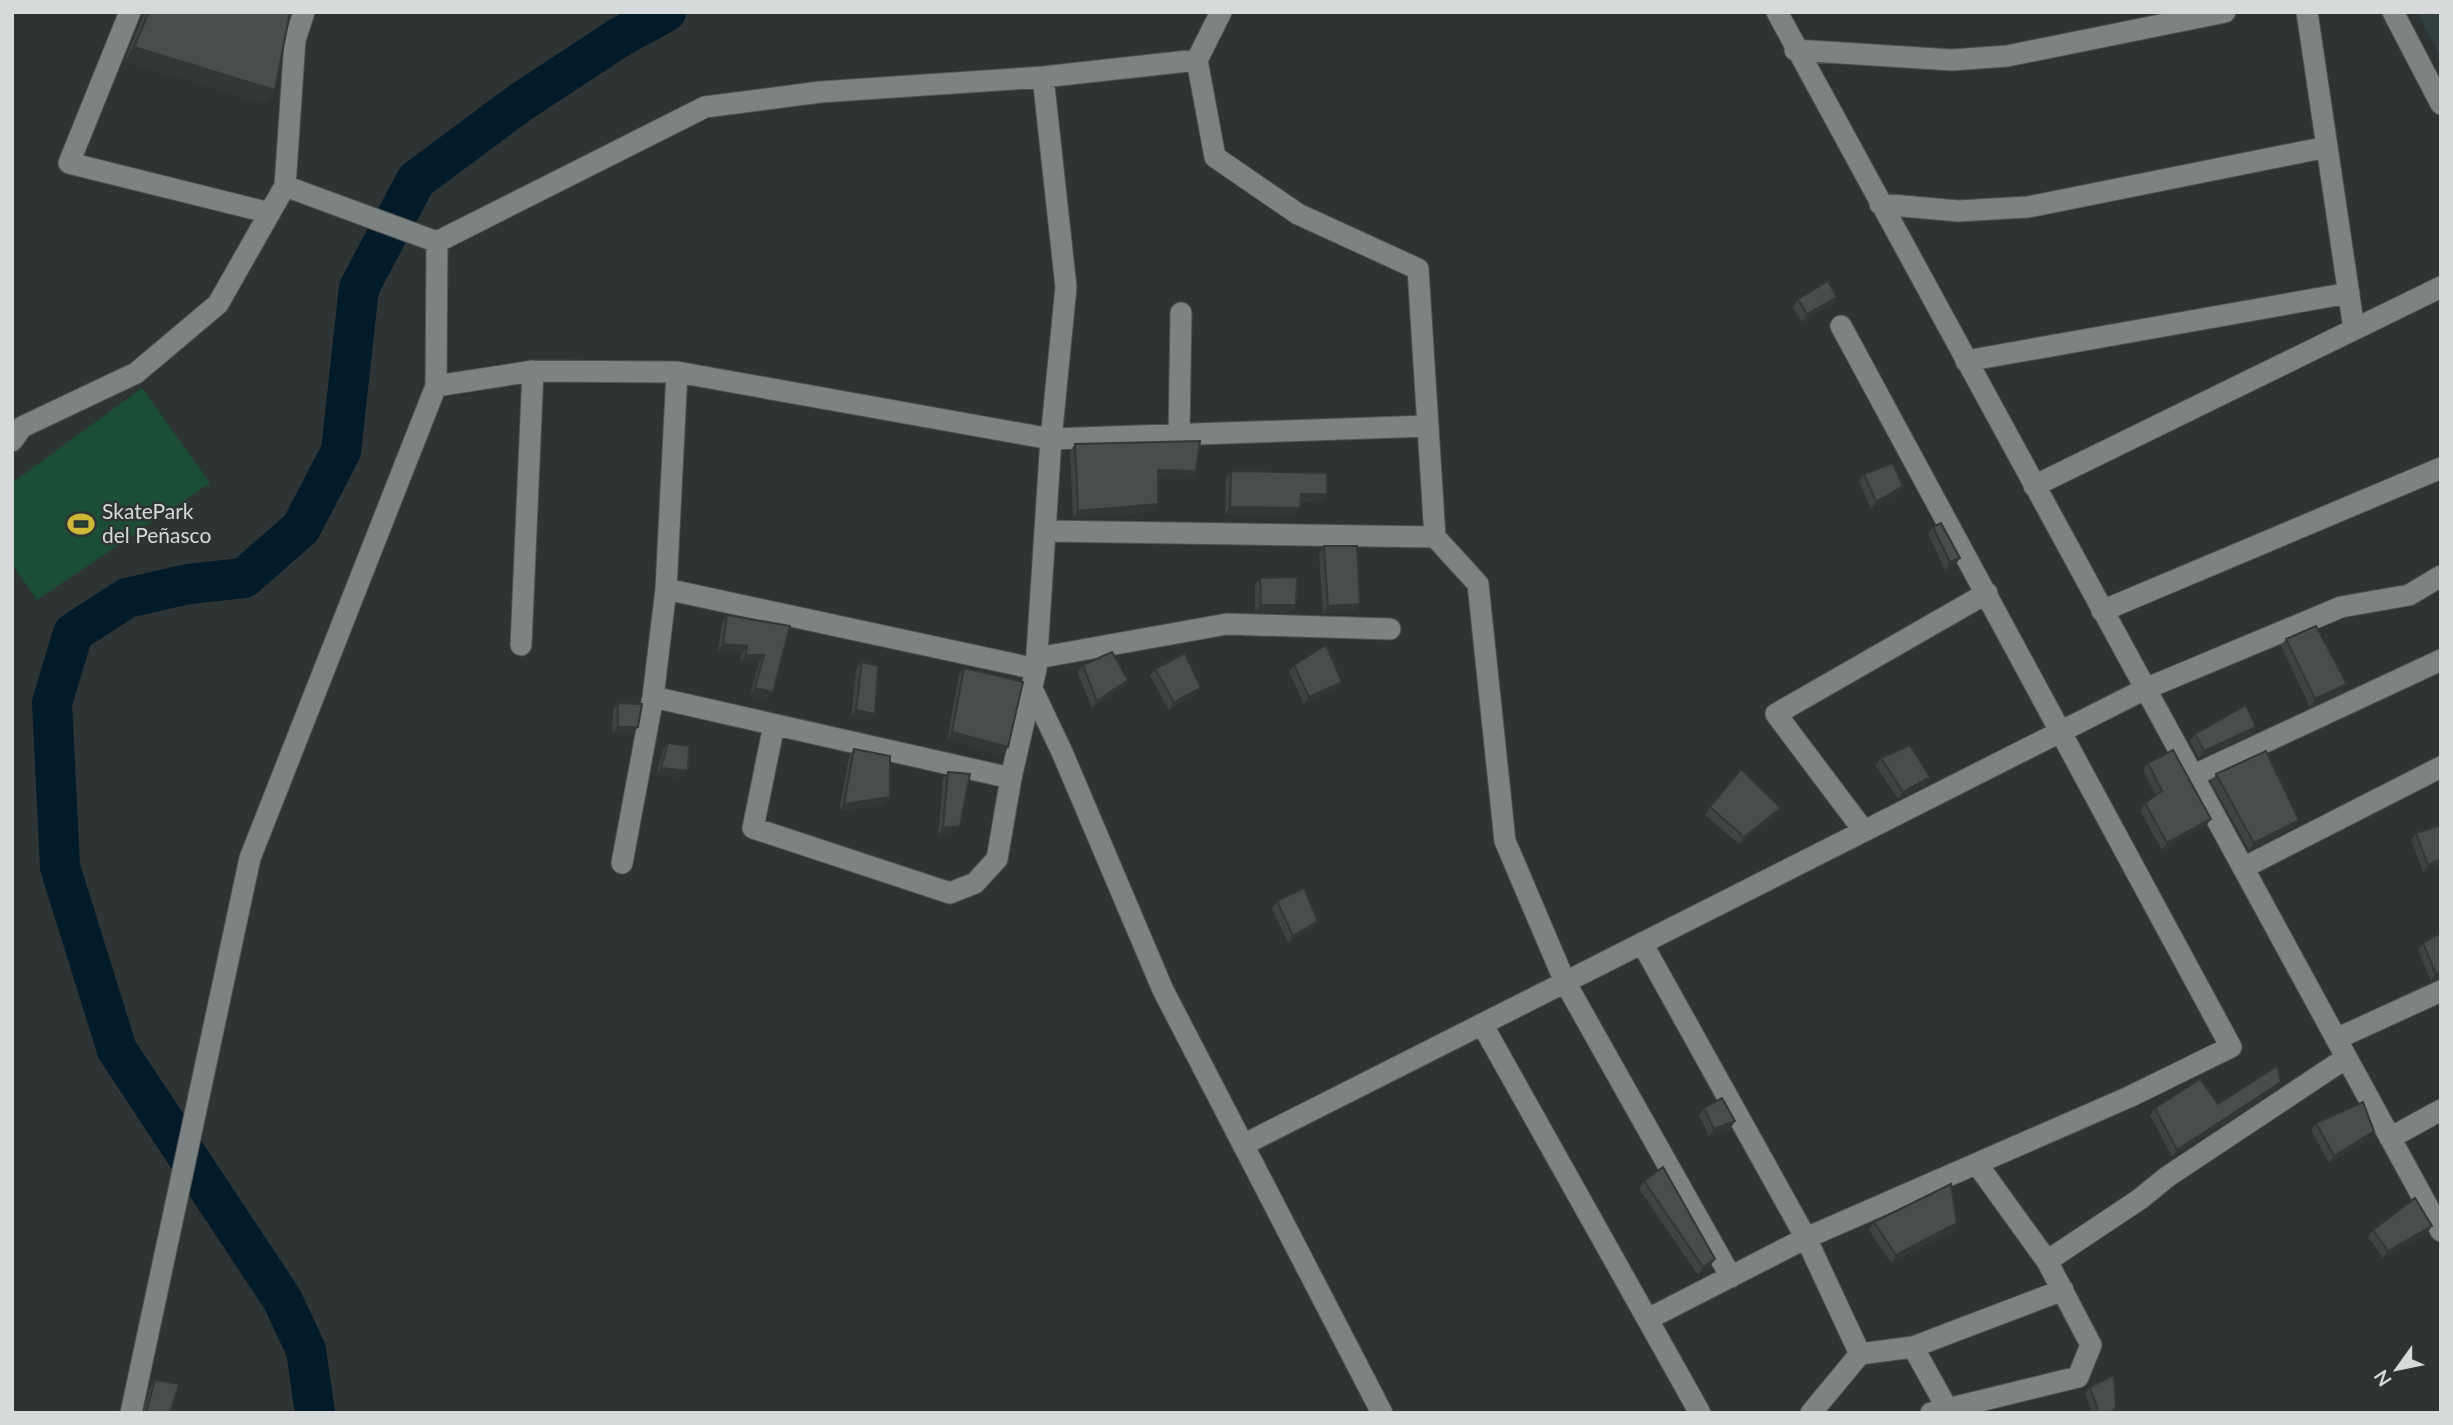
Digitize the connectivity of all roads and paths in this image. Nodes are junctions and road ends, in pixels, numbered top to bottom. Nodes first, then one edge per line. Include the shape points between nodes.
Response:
1 (130, 12) edge
2 (299, 12) edge
3 (304, 12) edge
4 (1221, 12) edge
5 (1777, 12) edge
6 (2225, 12) edge
7 (2307, 12) edge
8 (2393, 12) edge
9 (2154, 19) edge
10 (295, 40) junction
11 (1795, 50) junction
12 (1197, 60) junction
13 (1043, 76) junction
14 (2441, 104) edge
15 (2327, 147) junction
16 (285, 186) junction
17 (1880, 204) junction
18 (270, 213) junction
19 (437, 242) junction
20 (2441, 286) edge
21 (2349, 293) junction
22 (1181, 313) dead end
23 (1841, 326) dead end
24 (2354, 329) junction
25 (1965, 361) junction
26 (533, 371) junction
27 (677, 372) junction
28 (436, 387) junction
29 (1428, 426) junction
30 (1180, 434) junction
31 (1051, 439) junction
32 (12, 441) edge
33 (2441, 468) edge
34 (2034, 486) junction
35 (1045, 531) junction
36 (1435, 537) junction
37 (2441, 576) edge
38 (666, 589) junction
39 (1987, 593) junction
40 (2102, 611) junction
41 (1390, 629) dead end
42 (521, 645) dead end
43 (2441, 660) edge
44 (1035, 672) junction
45 (2145, 689) junction
46 (653, 697) junction
47 (774, 725) junction
48 (2062, 730) junction
49 (2441, 767) edge
50 (2192, 776) junction
51 (1011, 778) junction
52 (1864, 831) junction
53 (622, 863) dead end
54 (2243, 868) junction
55 (1642, 943) junction
56 (1566, 982) junction
57 (2441, 991) edge
58 (1482, 1024) junction
59 (2341, 1049) junction
60 (2441, 1110) edge
61 (2390, 1138) junction
62 (1243, 1145) junction
63 (1977, 1164) junction
64 (2441, 1230) edge
65 (1807, 1238) junction
66 (2047, 1261) junction
67 (1731, 1277) junction
68 (2063, 1290) junction
69 (1648, 1319) junction
70 (1913, 1347) junction
71 (1860, 1354) junction
72 (1940, 1411) edge
73 (131, 1413) edge
74 (1382, 1413) edge
75 (1700, 1413) edge
76 (1811, 1413) edge

1 - 18 street via 69,163
2 - 10 street
3 - 10 street
4 - 12 street
5 - 11 street
6 - 9 street
7 - 15 street
8 - 14 street
9 - 11 street via 2007,56 1966,59
10 - 16 street
11 - 17 street
12 - 13 street
12 - 29 street via 1215,157 1298,214 1418,269
13 - 19 street via 820,92 705,107
13 - 31 street via 1066,287
15 - 17 street via 2028,207 1958,211
15 - 21 street
16 - 18 street
16 - 19 street
17 - 25 street
18 - 32 street via 218,304 136,373 22,428
19 - 28 street
20 - 24 street
21 - 24 street
21 - 25 street
22 - 30 street
23 - 39 street
24 - 34 street
25 - 34 street
26 - 27 street
26 - 28 street
26 - 42 street
27 - 31 street
27 - 38 street
28 - 73 street via 250,858
29 - 30 street
29 - 36 street
30 - 31 street
31 - 35 street
33 - 40 street
34 - 40 street
35 - 36 street
35 - 44 street
36 - 56 street via 1478,584 1505,841
37 - 45 street via 2409,595 2341,607
38 - 44 street
38 - 46 street
39 - 48 street
39 - 52 street via 1776,714
40 - 45 street
41 - 44 street via 1227,624
43 - 50 street
44 - 51 street
44 - 62 street via 1062,752 1163,990
45 - 48 street
45 - 50 street
46 - 47 street
46 - 53 street
47 - 51 street
47 - 51 street via 753,828 950,893 975,883 996,859
48 - 52 street
48 - 63 street via 2231,1047
49 - 54 street
50 - 54 street
52 - 55 street
54 - 59 street
55 - 56 street
55 - 65 street
56 - 58 street
56 - 67 street
57 - 59 street
58 - 62 street
58 - 69 street
59 - 61 street
59 - 66 street via 2140,1199
60 - 61 street
61 - 64 street
62 - 74 street
63 - 65 street
63 - 66 street
65 - 67 street
65 - 71 street
66 - 68 street
67 - 69 street
68 - 70 street
68 - 72 street via 2091,1345 2078,1377
69 - 75 street
70 - 71 street
70 - 72 street
71 - 76 street

